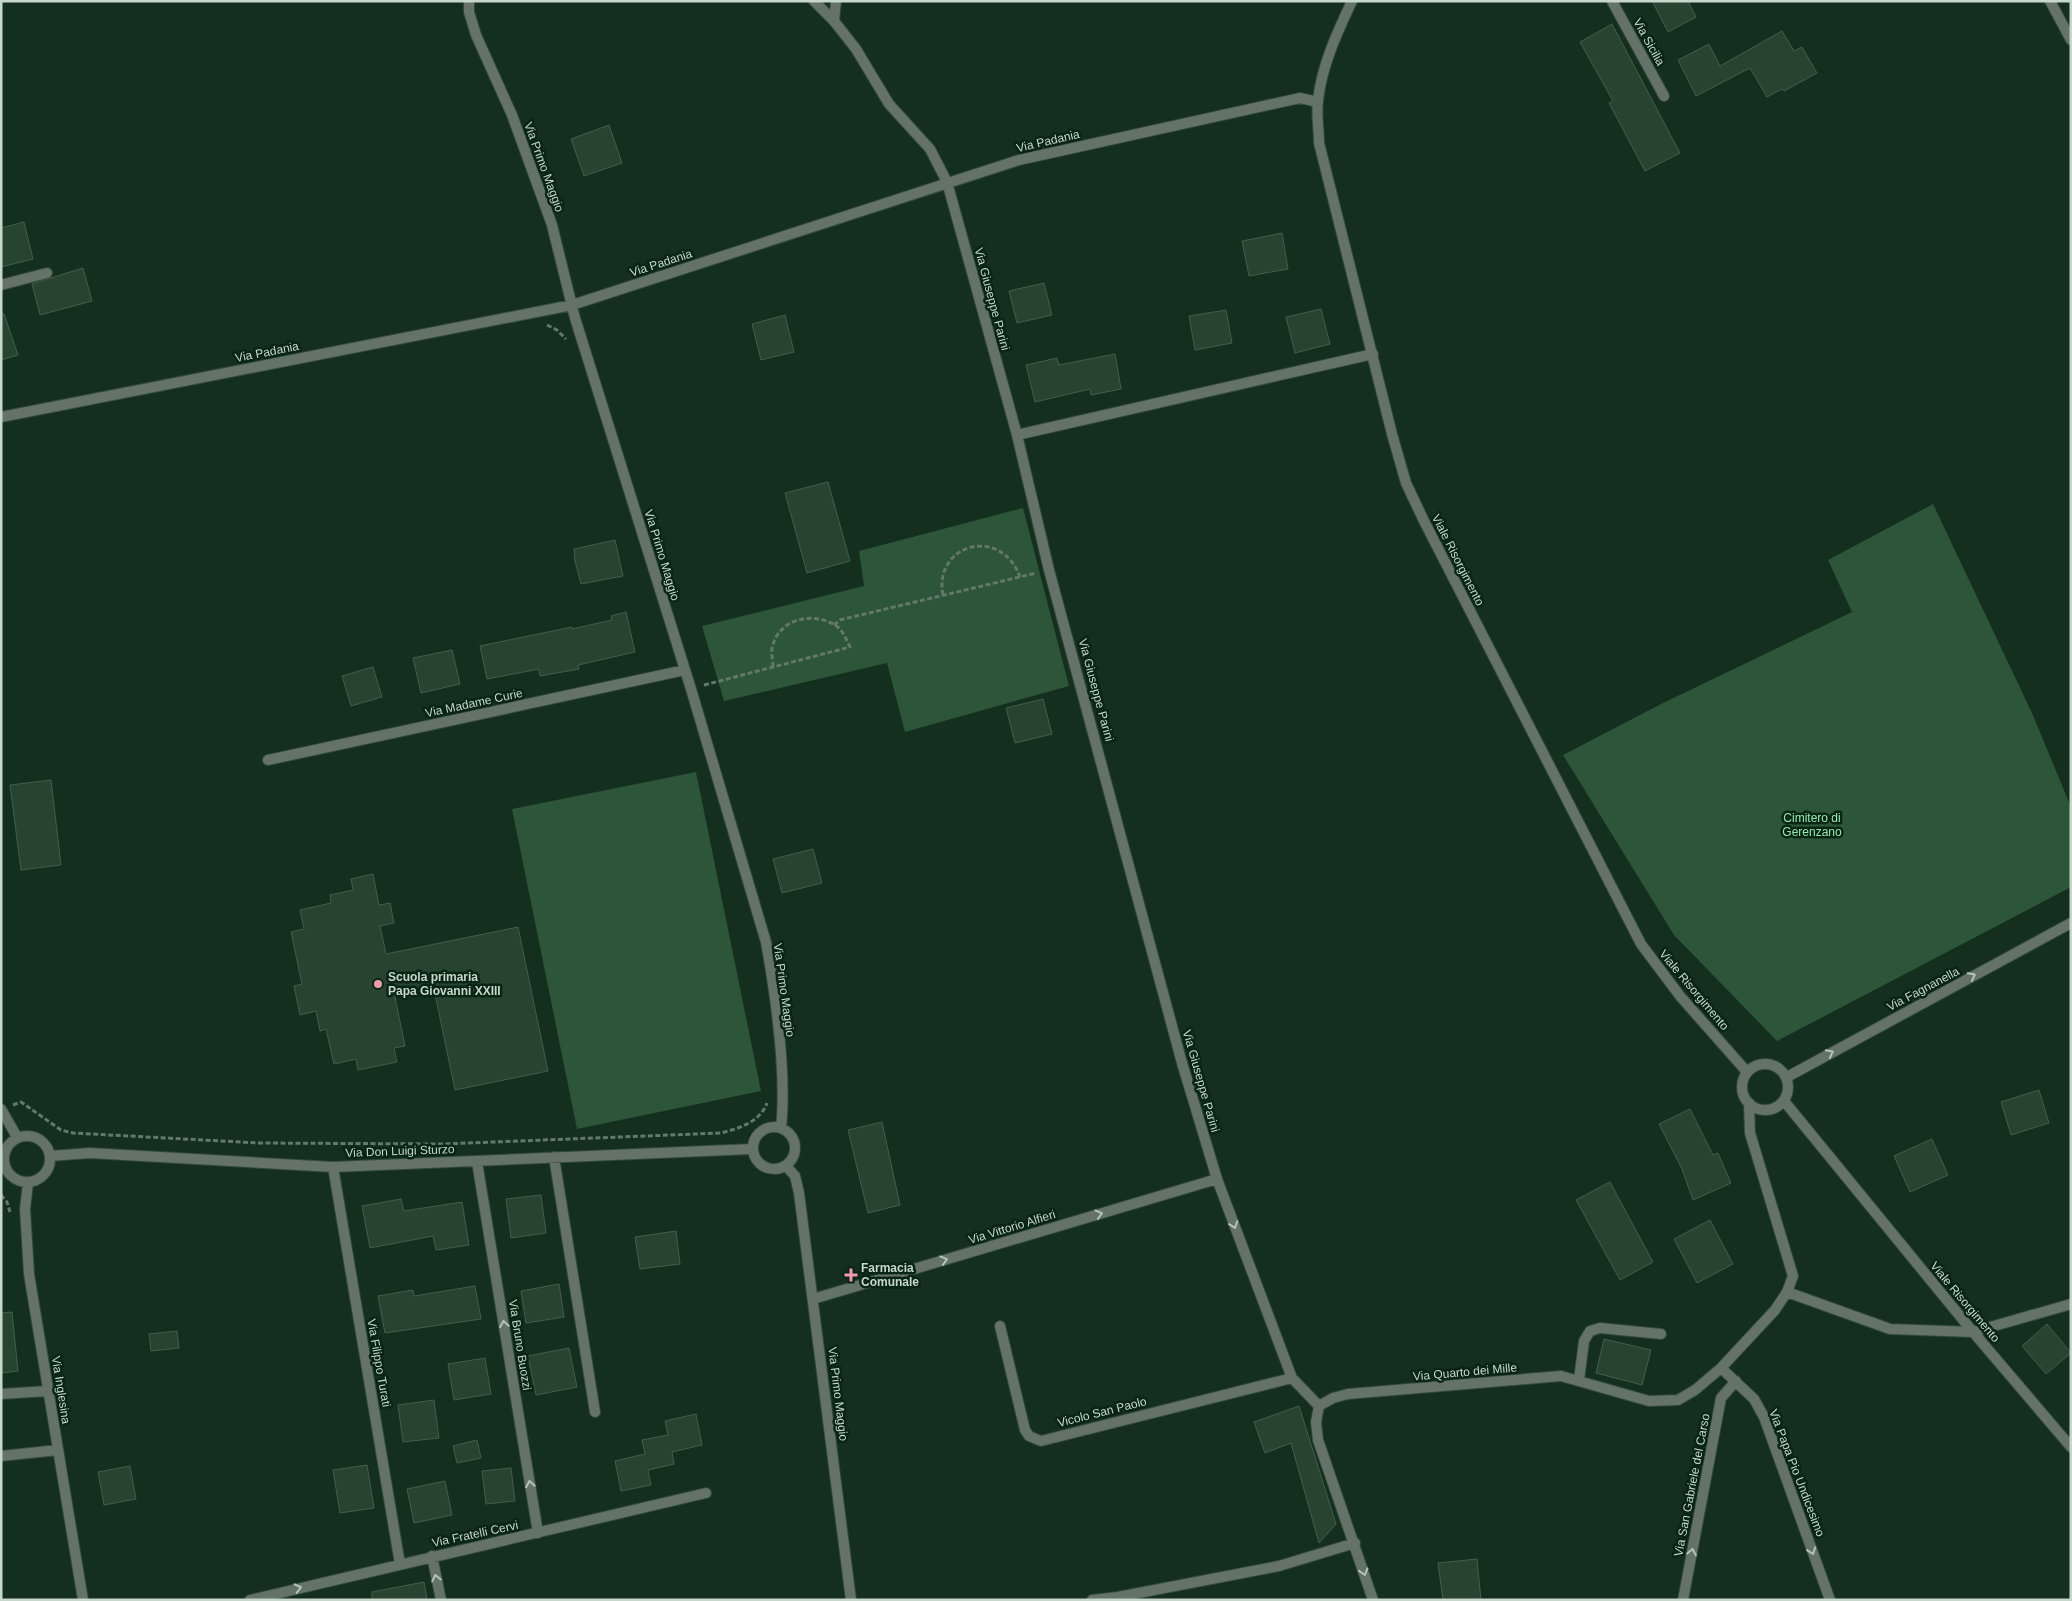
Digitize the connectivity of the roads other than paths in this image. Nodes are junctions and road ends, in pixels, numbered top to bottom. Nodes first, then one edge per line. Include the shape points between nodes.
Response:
1 (469, 1) edge
2 (814, 1) edge
3 (836, 1) edge
4 (1352, 1) edge
5 (1612, 1) edge
6 (2050, 1) edge
7 (834, 21) junction
8 (2071, 40) edge
9 (1664, 96) dead end
10 (1318, 102) junction
11 (946, 182) junction
12 (47, 274) dead end
13 (1, 285) edge
14 (572, 305) junction
15 (1373, 354) junction
16 (1, 417) edge
17 (1017, 436) junction
18 (685, 670) junction
19 (268, 760) dead end
20 (2071, 923) edge
21 (1747, 1072) junction
22 (1787, 1077) junction
23 (1784, 1101) junction
24 (1749, 1103) junction
25 (1, 1109) edge
26 (782, 1128) junction
27 (17, 1137) junction
28 (752, 1149) junction
29 (50, 1156) junction
30 (554, 1157) junction
31 (2, 1162) edge
32 (477, 1162) junction
33 (786, 1166) junction
34 (333, 1167) junction
35 (1217, 1179) junction
36 (28, 1182) junction
37 (1787, 1292) junction
38 (813, 1299) junction
39 (2071, 1304) edge
40 (1000, 1326) dead end
41 (1973, 1332) junction
42 (1661, 1334) dead end
43 (1721, 1368) junction
44 (1292, 1378) junction
45 (1579, 1380) junction
46 (1736, 1381) junction
47 (48, 1390) junction
48 (1, 1394) edge
49 (1319, 1406) junction
50 (595, 1412) dead end
51 (2071, 1447) edge
52 (58, 1450) junction
53 (1, 1456) edge
54 (706, 1493) dead end
55 (538, 1532) junction
56 (1355, 1543) junction
57 (432, 1556) junction
58 (400, 1564) junction
59 (1118, 1599) edge
60 (83, 1600) edge
61 (250, 1600) edge
62 (441, 1600) edge
63 (851, 1600) edge
64 (1092, 1600) edge
65 (1373, 1600) edge
66 (1683, 1600) edge
67 (1830, 1600) edge

1 - 14 street, Via Primo Maggio via 476,35 515,122 552,225
2 - 7 street, Via Giuseppe Parini
3 - 7 street
4 - 10 street, Viale Risorgimento via 1332,44
5 - 9 street, Via Sicilia
6 - 8 street
7 - 11 street, Via Giuseppe Parini via 856,49 889,104 930,149
10 - 11 street, Via Padania via 1300,98 1020,160
10 - 15 street, Viale Risorgimento via 1320,143
11 - 14 street, Via Padania
11 - 17 street, Via Giuseppe Parini
12 - 13 street
14 - 16 street, Via Padania
14 - 18 street, Via Primo Maggio
15 - 17 street
15 - 21 street, Viale Risorgimento via 1406,483 1625,915 1660,972
17 - 35 street, Via Giuseppe Parini via 1182,1062
18 - 19 street, Via Madame Curie
18 - 26 street, Via Primo Maggio via 766,942 773,980 783,1091
22 -> 20 street, Via Fagnanella
21 - 22 street via 1765,1063 1778,1067
21 - 24 street via 1742,1084
22 - 23 street via 1789,1089
23 - 24 street via 1771,1110
23 - 41 street, Viale Risorgimento
24 - 37 street, Via Quarto dei Mille via 1750,1132 1793,1276
25 - 27 street
26 - 28 street via 761,1130
26 - 33 street via 795,1142 794,1156
27 - 29 street via 36,1137 48,1148
27 - 31 street via 5,1149
28 - 30 street, Via Don Luigi Sturzo
28 - 33 street via 756,1161 767,1169
29 - 34 street, Via Don Luigi Sturzo via 90,1153
29 - 36 street via 48,1170 43,1176
30 - 32 street, Via Don Luigi Sturzo
30 - 50 street
31 - 36 street via 11,1176
32 - 34 street, Via Don Luigi Sturzo
55 -> 32 street, Via Bruno Buozzi
33 - 38 street, Via Primo Maggio via 794,1176 798,1192
34 - 58 street, Via Filippo Turati
38 -> 35 street, Via Vittorio Alfieri
35 -> 44 street, Via Giuseppe Parini
36 - 47 street, Via Inglesina via 25,1209 29,1274
37 - 41 street via 1890,1329
37 - 43 street, Via Quarto dei Mille via 1775,1310
38 - 63 street, Via Primo Maggio
39 - 41 street
40 - 44 street, Vicolo San Paolo via 1025,1430 1029,1436 1041,1441
41 - 51 street, Viale Risorgimento
42 - 45 street via 1600,1328 1590,1331 1584,1341
43 - 45 street, Via Quarto dei Mille via 1695,1390 1678,1400 1666,1402 1649,1401
43 - 46 street, Via Papa Pio Undicesimo
44 - 49 street, Via Giuseppe Parini
45 - 49 street, Via Quarto dei Mille via 1562,1376 1348,1394
66 -> 46 street, Via San Gabriele del Carso via 1721,1398
46 -> 67 street, Via Papa Pio Undicesimo via 1754,1399 1764,1417
47 - 48 street
47 - 52 street, Via Inglesina
49 - 56 street via 1316,1422 1318,1440
52 - 53 street
52 - 60 street, Via Inglesina
54 - 55 street, Via Fratelli Cervi
55 - 57 street, Via Fratelli Cervi
56 - 59 street via 1279,1566
56 -> 65 street
57 - 58 street, Via Fratelli Cervi
62 -> 57 street
61 -> 58 street, Via Fratelli Cervi
59 - 64 street

